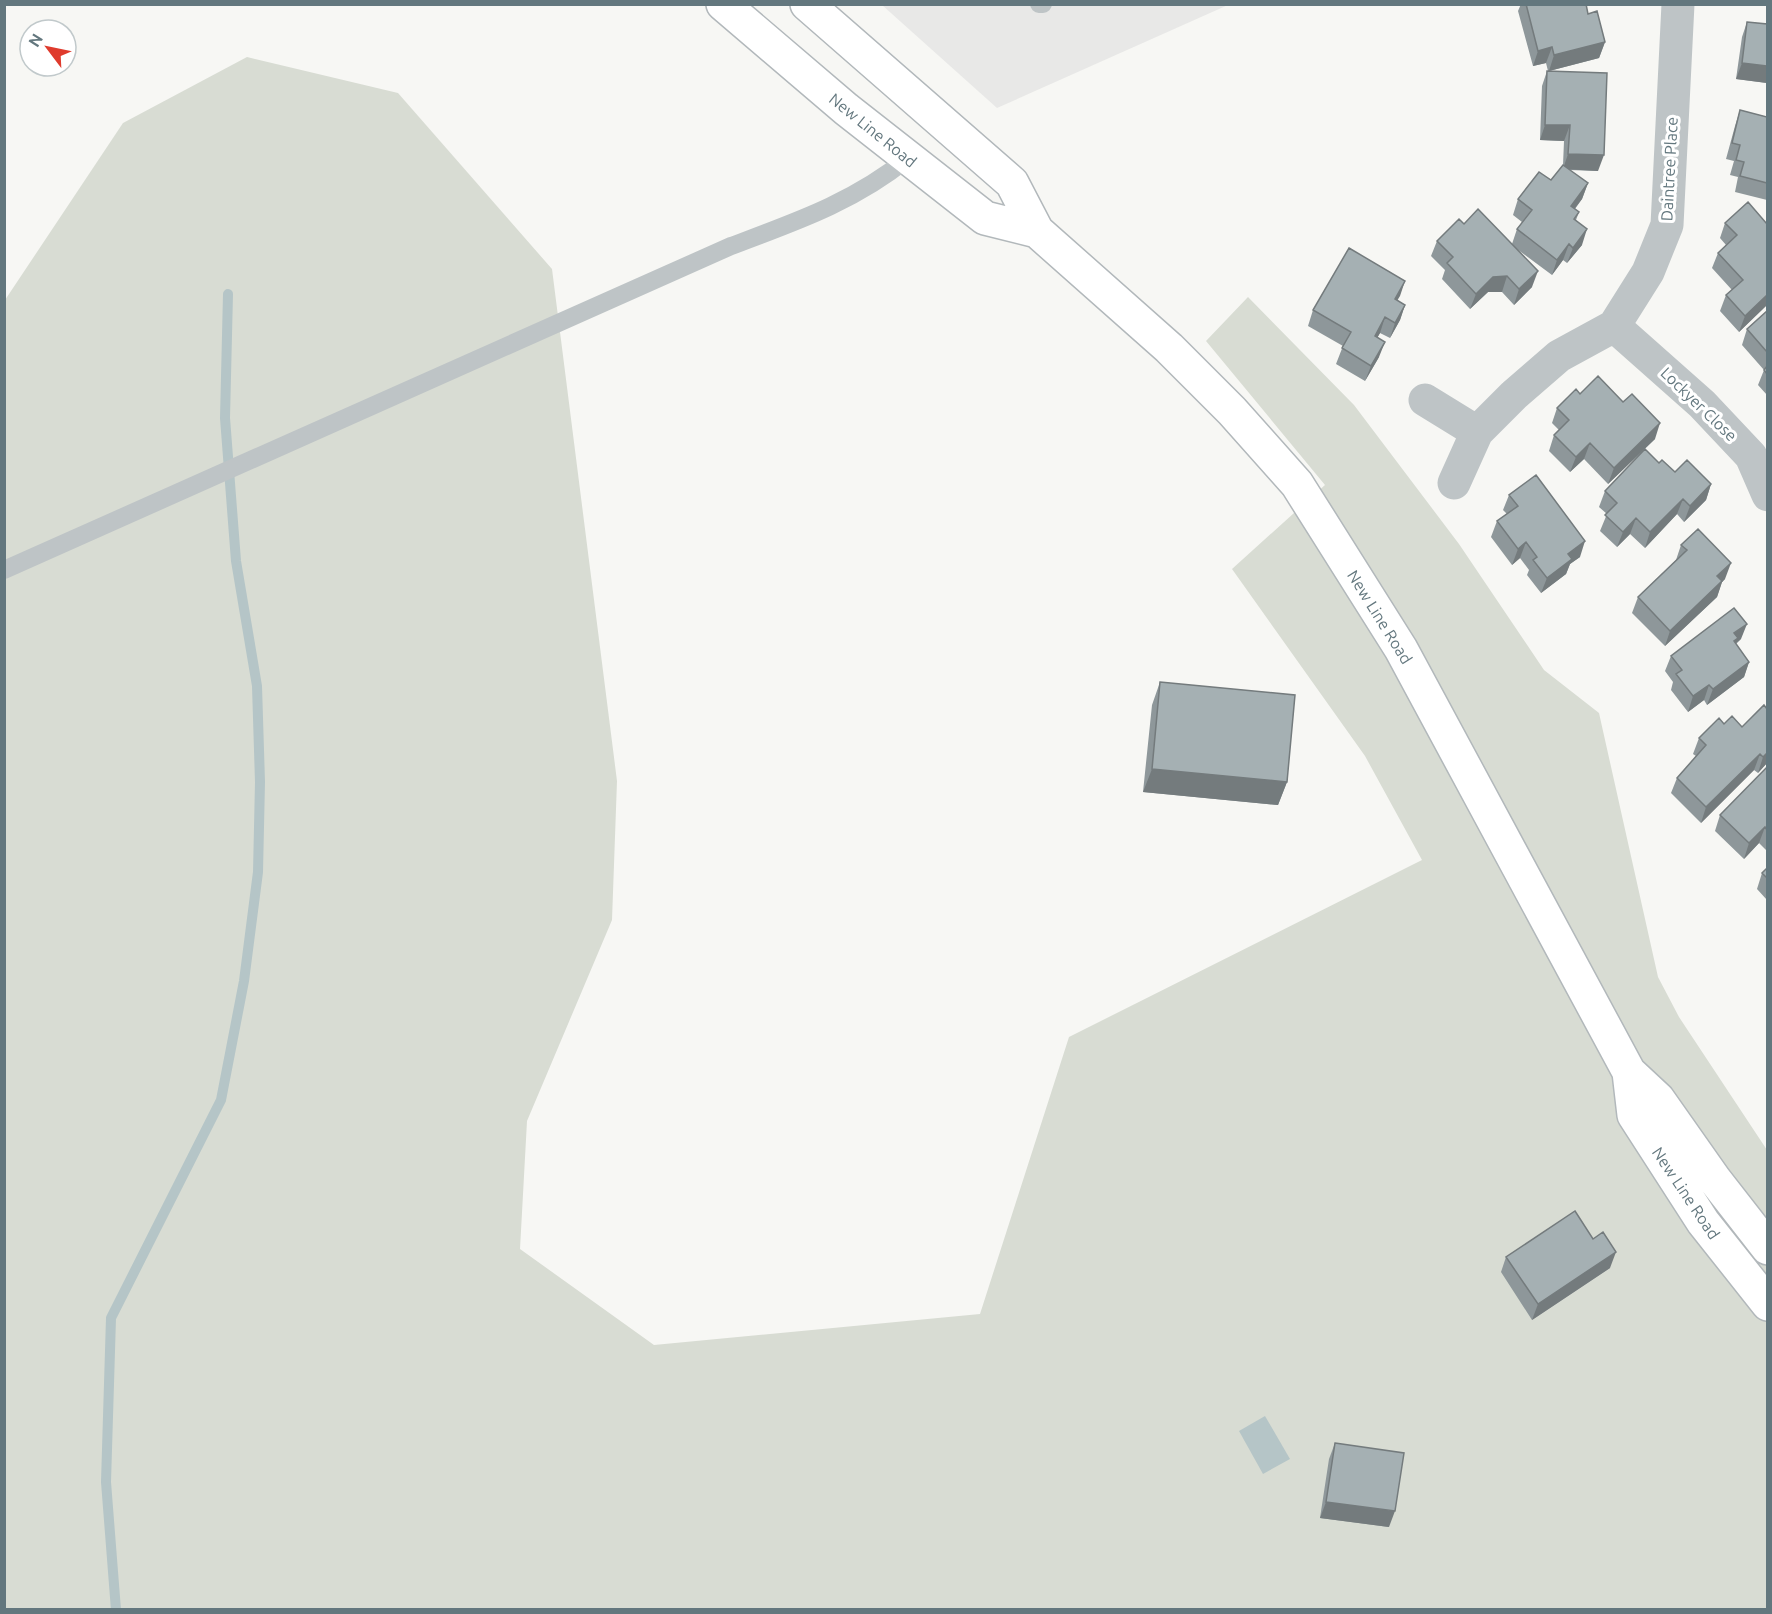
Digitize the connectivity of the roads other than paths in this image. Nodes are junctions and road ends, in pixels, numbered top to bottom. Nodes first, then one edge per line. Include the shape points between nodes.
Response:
1 (723, 4) edge
2 (807, 4) edge
3 (1678, 4) edge
4 (908, 158) junction
5 (1037, 231) junction
6 (1614, 326) junction
7 (1425, 400) dead end
8 (1477, 432) junction
9 (1454, 483) dead end
10 (1767, 495) edge
11 (4, 570) edge
12 (1629, 1072) junction
13 (1767, 1248) edge
14 (1767, 1304) edge

1 - 4 main road, New Line Road
2 - 5 main road, New Line Road via 1012,183
3 - 6 street, Daintree Place via 1667,225 1648,272
4 - 5 main road, New Line Road via 985,218
4 - 11 lane via 879,181 832,207 731,246
5 - 12 main road, New Line Road via 1169,348 1297,484 1401,649
6 - 8 street, Daintree Place via 1559,356
6 - 10 street, Lockyer Close via 1702,404 1751,456
7 - 8 street
8 - 9 street, Daintree Place
12 - 13 main road, New Line Road via 1658,1099
12 - 14 main road, New Line Road via 1634,1115 1703,1222

